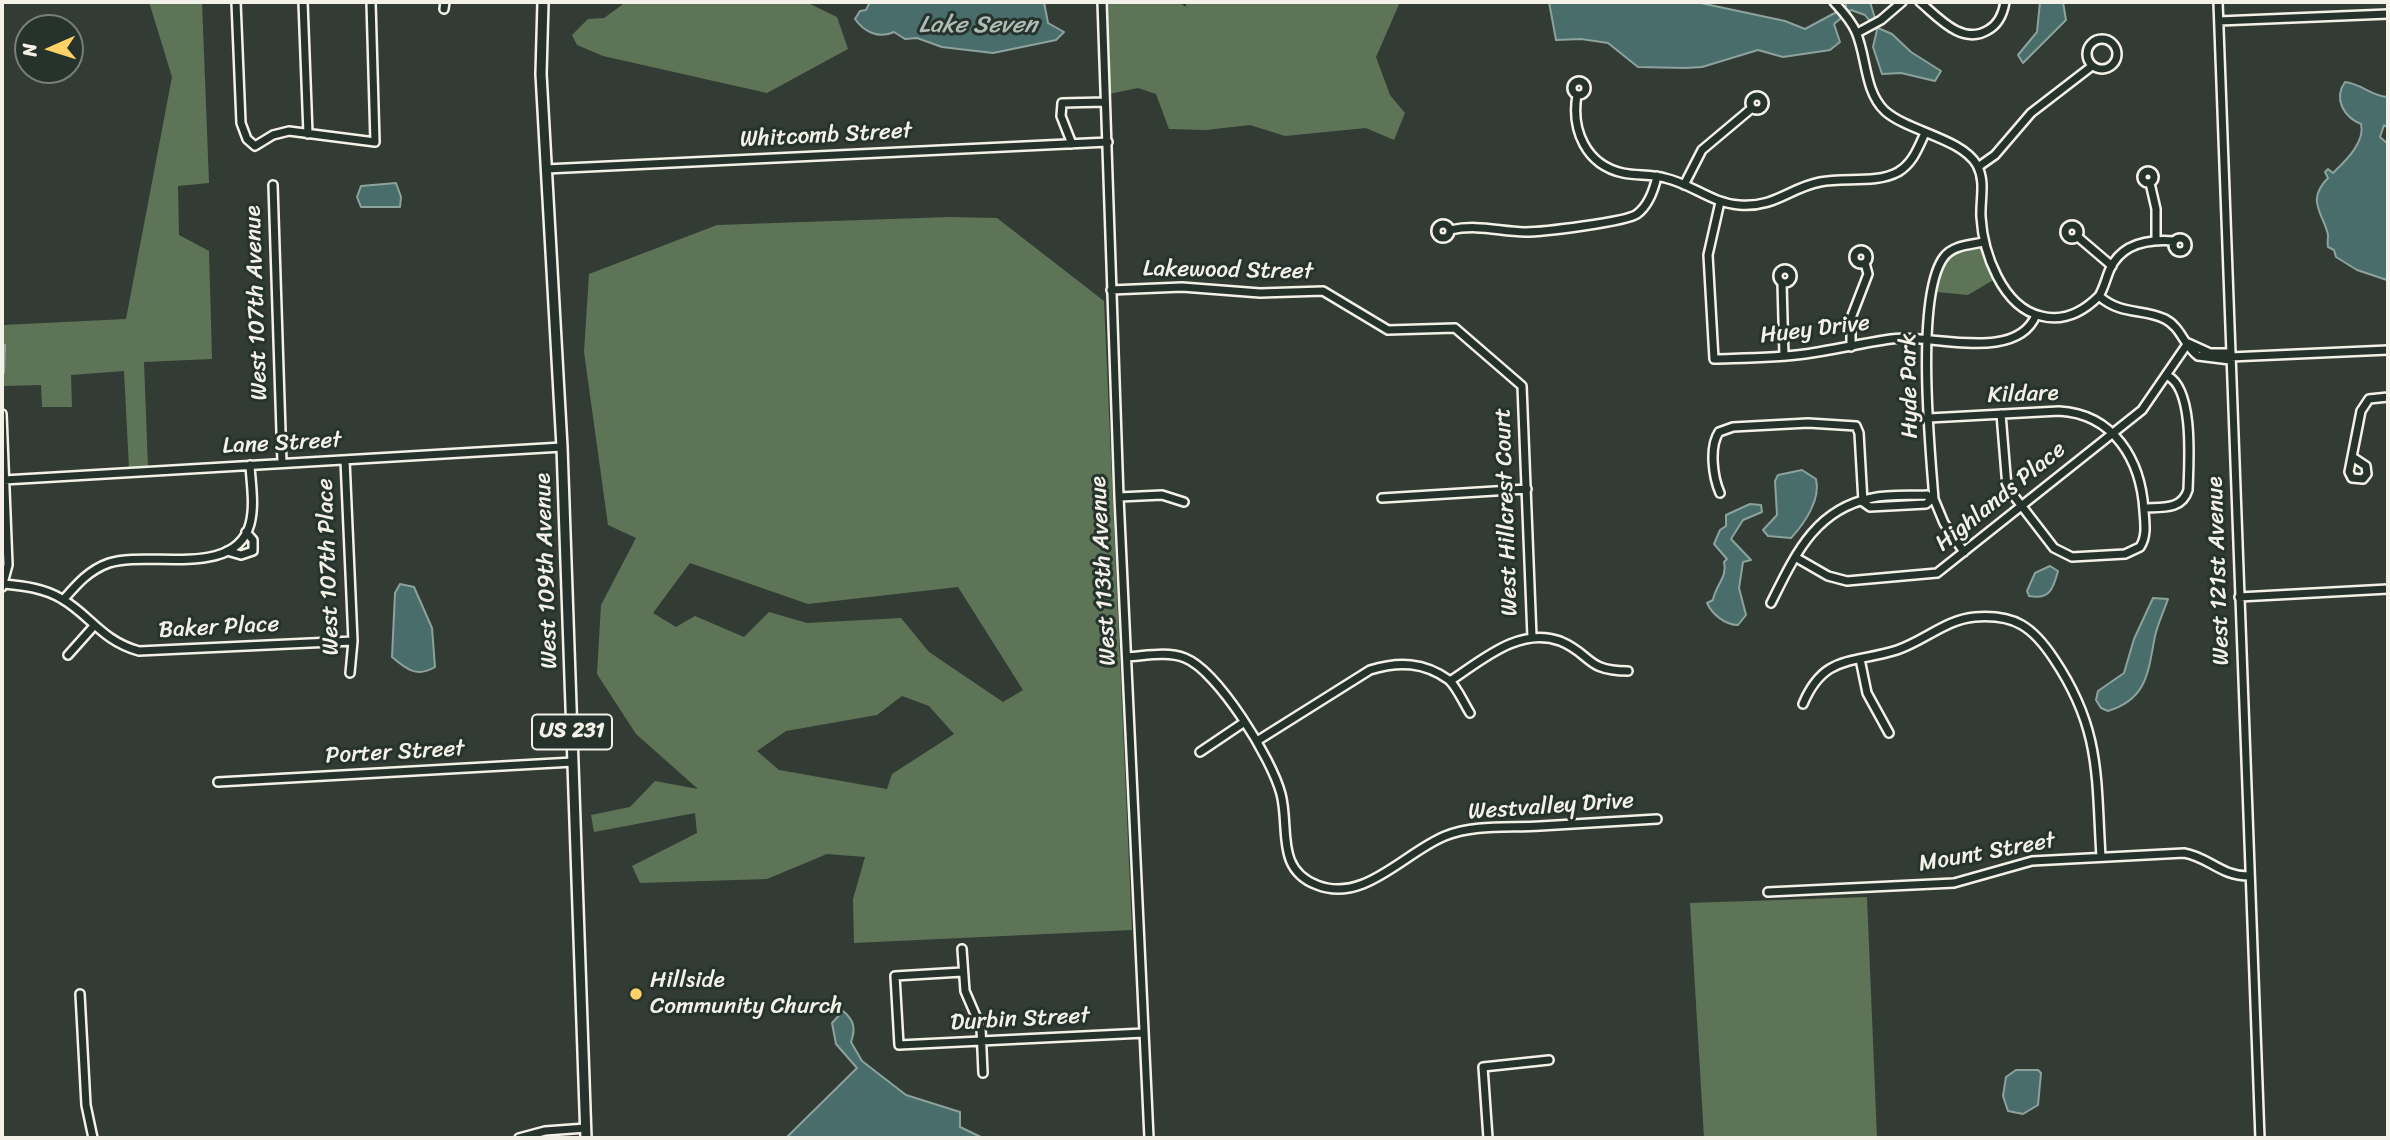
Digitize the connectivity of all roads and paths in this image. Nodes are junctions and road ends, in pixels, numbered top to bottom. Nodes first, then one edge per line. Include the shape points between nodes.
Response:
1 (236, 2) edge
2 (303, 2) edge
3 (370, 2) edge
4 (543, 2) edge
5 (1102, 2) edge
6 (1834, 2) edge
7 (1902, 2) edge
8 (1920, 2) edge
9 (2005, 2) edge
10 (2218, 2) edge
11 (2388, 14) edge
12 (2219, 22) junction
13 (1857, 33) junction
14 (2092, 66) junction
15 (1577, 95) dead end
16 (1105, 102) junction
17 (1752, 108) dead end
18 (1925, 133) junction
19 (308, 134) junction
20 (1108, 142) junction
21 (1072, 144) junction
22 (1978, 167) junction
23 (546, 169) junction
24 (1657, 176) junction
25 (2150, 183) dead end
26 (273, 185) dead end
27 (1684, 185) junction
28 (1720, 202) junction
29 (1450, 230) dead end
30 (2078, 237) dead end
31 (2157, 240) junction
32 (2174, 241) dead end
33 (1983, 242) junction
34 (1865, 262) dead end
35 (2112, 265) junction
36 (1782, 283) dead end
37 (1111, 290) junction
38 (2099, 296) junction
39 (2036, 315) junction
40 (1925, 341) junction
41 (2188, 344) junction
42 (1851, 347) junction
43 (2388, 350) edge
44 (1784, 356) junction
45 (2230, 357) junction
46 (2168, 376) junction
47 (1522, 386) joint
48 (2388, 397) edge
49 (2, 414) edge
50 (2001, 414) junction
51 (1929, 418) junction
52 (2113, 433) junction
53 (562, 447) junction
54 (2354, 458) dead end
55 (345, 460) junction
56 (282, 463) junction
57 (250, 465) junction
58 (4, 480) junction
59 (1527, 489) junction
60 (1720, 493) dead end
61 (1119, 497) junction
62 (1382, 498) dead end
63 (1932, 499) junction
64 (1184, 502) dead end
65 (1864, 502) junction
66 (2021, 507) junction
67 (2144, 508) junction
68 (246, 532) junction
69 (227, 551) junction
70 (1964, 552) junction
71 (1795, 557) junction
72 (3, 586) edge
73 (2388, 589) edge
74 (2239, 597) junction
75 (64, 599) junction
76 (1770, 603) dead end
77 (93, 626) junction
78 (1532, 637) junction
79 (353, 641) junction
80 (68, 656) dead end
81 (1127, 657) junction
82 (1860, 659) junction
83 (1628, 671) dead end
84 (350, 673) dead end
85 (1450, 681) junction
86 (1803, 704) dead end
87 (1470, 713) dead end
88 (1243, 723) junction
89 (1889, 733) dead end
90 (1257, 741) junction
91 (1200, 751) dead end
92 (573, 762) junction
93 (218, 782) dead end
94 (1657, 819) dead end
95 (2101, 857) junction
96 (2249, 876) junction
97 (1768, 892) dead end
98 (962, 949) dead end
99 (962, 972) junction
100 (80, 994) dead end
101 (1144, 1033) junction
102 (981, 1041) junction
103 (1549, 1060) dead end
104 (983, 1073) dead end
105 (586, 1133) edge
106 (93, 1138) edge
107 (519, 1138) edge
108 (1149, 1138) edge
109 (1488, 1138) edge
110 (2260, 1138) edge

1 - 19 street via 241,123 247,139 255,146 289,131
2 - 19 street
3 - 19 street via 375,142
4 - 23 main road, West 109th Avenue / US 231
5 - 16 street, West 113th Avenue
6 - 13 street
7 - 13 street
8 - 9 street via 1953,30 1969,35 1996,24
10 - 12 street, West 121st Avenue
11 - 12 street
12 - 45 street, West 121st Avenue
13 - 18 street via 1877,100 1891,115
14 - 14 street via 2110,67 2116,59 2114,45 2100,39 2091,44 2087,52
14 - 22 street via 2031,113 1995,155
15 - 24 street via 1577,131 1596,160 1621,173
16 - 20 street, West 113th Avenue
16 - 21 street via 1062,103 1061,116
17 - 27 street via 1702,150
18 - 22 street via 1968,155
18 - 28 street via 1914,157 1894,174 1818,182 1765,204
20 - 21 street, Whitcomb Street
20 - 37 street, West 113th Avenue
21 - 23 street, Whitcomb Street
22 - 33 street via 1983,183
23 - 53 main road, West 109th Avenue / US 231
24 - 27 street
24 - 29 street via 1647,204 1637,214 1611,224 1538,231 1487,226
25 - 31 street
26 - 56 street, West 107th Avenue
27 - 28 street
28 - 44 street, Huey Drive via 1708,256 1714,359
30 - 35 street
31 - 32 street
31 - 35 street via 2133,246
33 - 39 street via 2009,292
33 - 40 street, Hyde Park via 1953,249 1944,257
34 - 42 street via 1868,274 1851,318
35 - 38 street
36 - 44 street
37 - 47 street, Lakewood Street via 1323,291 1388,330 1455,328
37 - 61 street, West 113th Avenue
38 - 39 street via 2065,317
38 - 41 street via 2123,311 2169,321
39 - 40 street, Huey Drive via 2020,334 1999,340 1971,344
40 - 42 street, Huey Drive via 1891,339
40 - 51 street, Hyde Park
41 - 45 street
41 - 46 street, Highlands Place
42 - 44 street, Huey Drive
43 - 45 street
45 - 74 street, West 121st Avenue
46 - 52 street, Highlands Place via 2151,400
46 - 67 street via 2181,386 2186,402 2188,490 2175,506
47 - 59 street, West Hillcrest Court
48 - 54 street via 2372,398 2364,406
49 - 58 street
50 - 51 street, Kildare
50 - 52 street, Kildare via 2066,412 2087,417
50 - 66 street, Kildare via 2005,480
51 - 63 street, Hyde Park
52 - 66 street, Highlands Place
52 - 67 street, Kildare via 2135,463
53 - 55 street, Lane Street
53 - 92 main road, West 109th Avenue / US 231
55 - 56 street, Lane Street
55 - 79 street, West 107th Place
56 - 57 street, Lane Street
57 - 58 street, Lane Street
57 - 68 street
58 - 72 street via 8,565
59 - 62 street
59 - 78 street, West Hillcrest Court
60 - 65 street via 1715,482 1714,447 1719,432 1733,427 1837,422 1856,426 1859,433
61 - 64 street via 1162,495
61 - 81 street, West 113th Avenue
63 - 65 street via 1926,504 1870,507
63 - 70 street, Hyde Park
65 - 71 street via 1848,505 1822,520
66 - 67 street, Kildare via 2054,548 2071,557 2135,551 2146,536
66 - 70 street, Highlands Place
68 - 69 street
68 - 69 street via 253,540 253,551 241,555
69 - 75 street via 210,557 112,562 82,578
70 - 71 street, Highlands Place via 1937,573 1866,581 1828,576
71 - 76 street
72 - 75 street via 38,588
73 - 74 street
74 - 96 street, West 121st Avenue
75 - 77 street, Baker Place
77 - 79 street, Baker Place via 139,650
77 - 80 street
78 - 83 street via 1559,641 1604,671
78 - 85 street via 1511,642
79 - 84 street, West 107th Place
81 - 88 street, Westvalley Drive via 1184,657 1219,685
81 - 101 street, West 113th Avenue
82 - 86 street via 1819,674
82 - 89 street via 1867,693
82 - 95 street via 1914,644 1957,620 2003,617 2023,624 2039,637 2084,711 2095,761
85 - 87 street
85 - 90 street via 1408,663 1370,670
88 - 90 street, Westvalley Drive
88 - 91 street
90 - 94 street, Westvalley Drive via 1282,796 1284,842 1294,869 1318,886 1337,890 1367,883 1432,842 1473,829
92 - 93 street, Porter Street
92 - 105 main road, West 109th Avenue / US 231
95 - 96 street, Mount Street via 2184,853 2232,876
95 - 97 street, Mount Street via 2032,861 1954,883
96 - 110 street, West 121st Avenue
98 - 99 street
99 - 102 street
99 - 102 street, Durbin Street via 895,976 898,1045
100 - 106 street via 86,1105
101 - 102 street, Durbin Street
101 - 108 street, West 113th Avenue
102 - 104 street
103 - 109 street via 1483,1067
105 - 107 street via 545,1130

